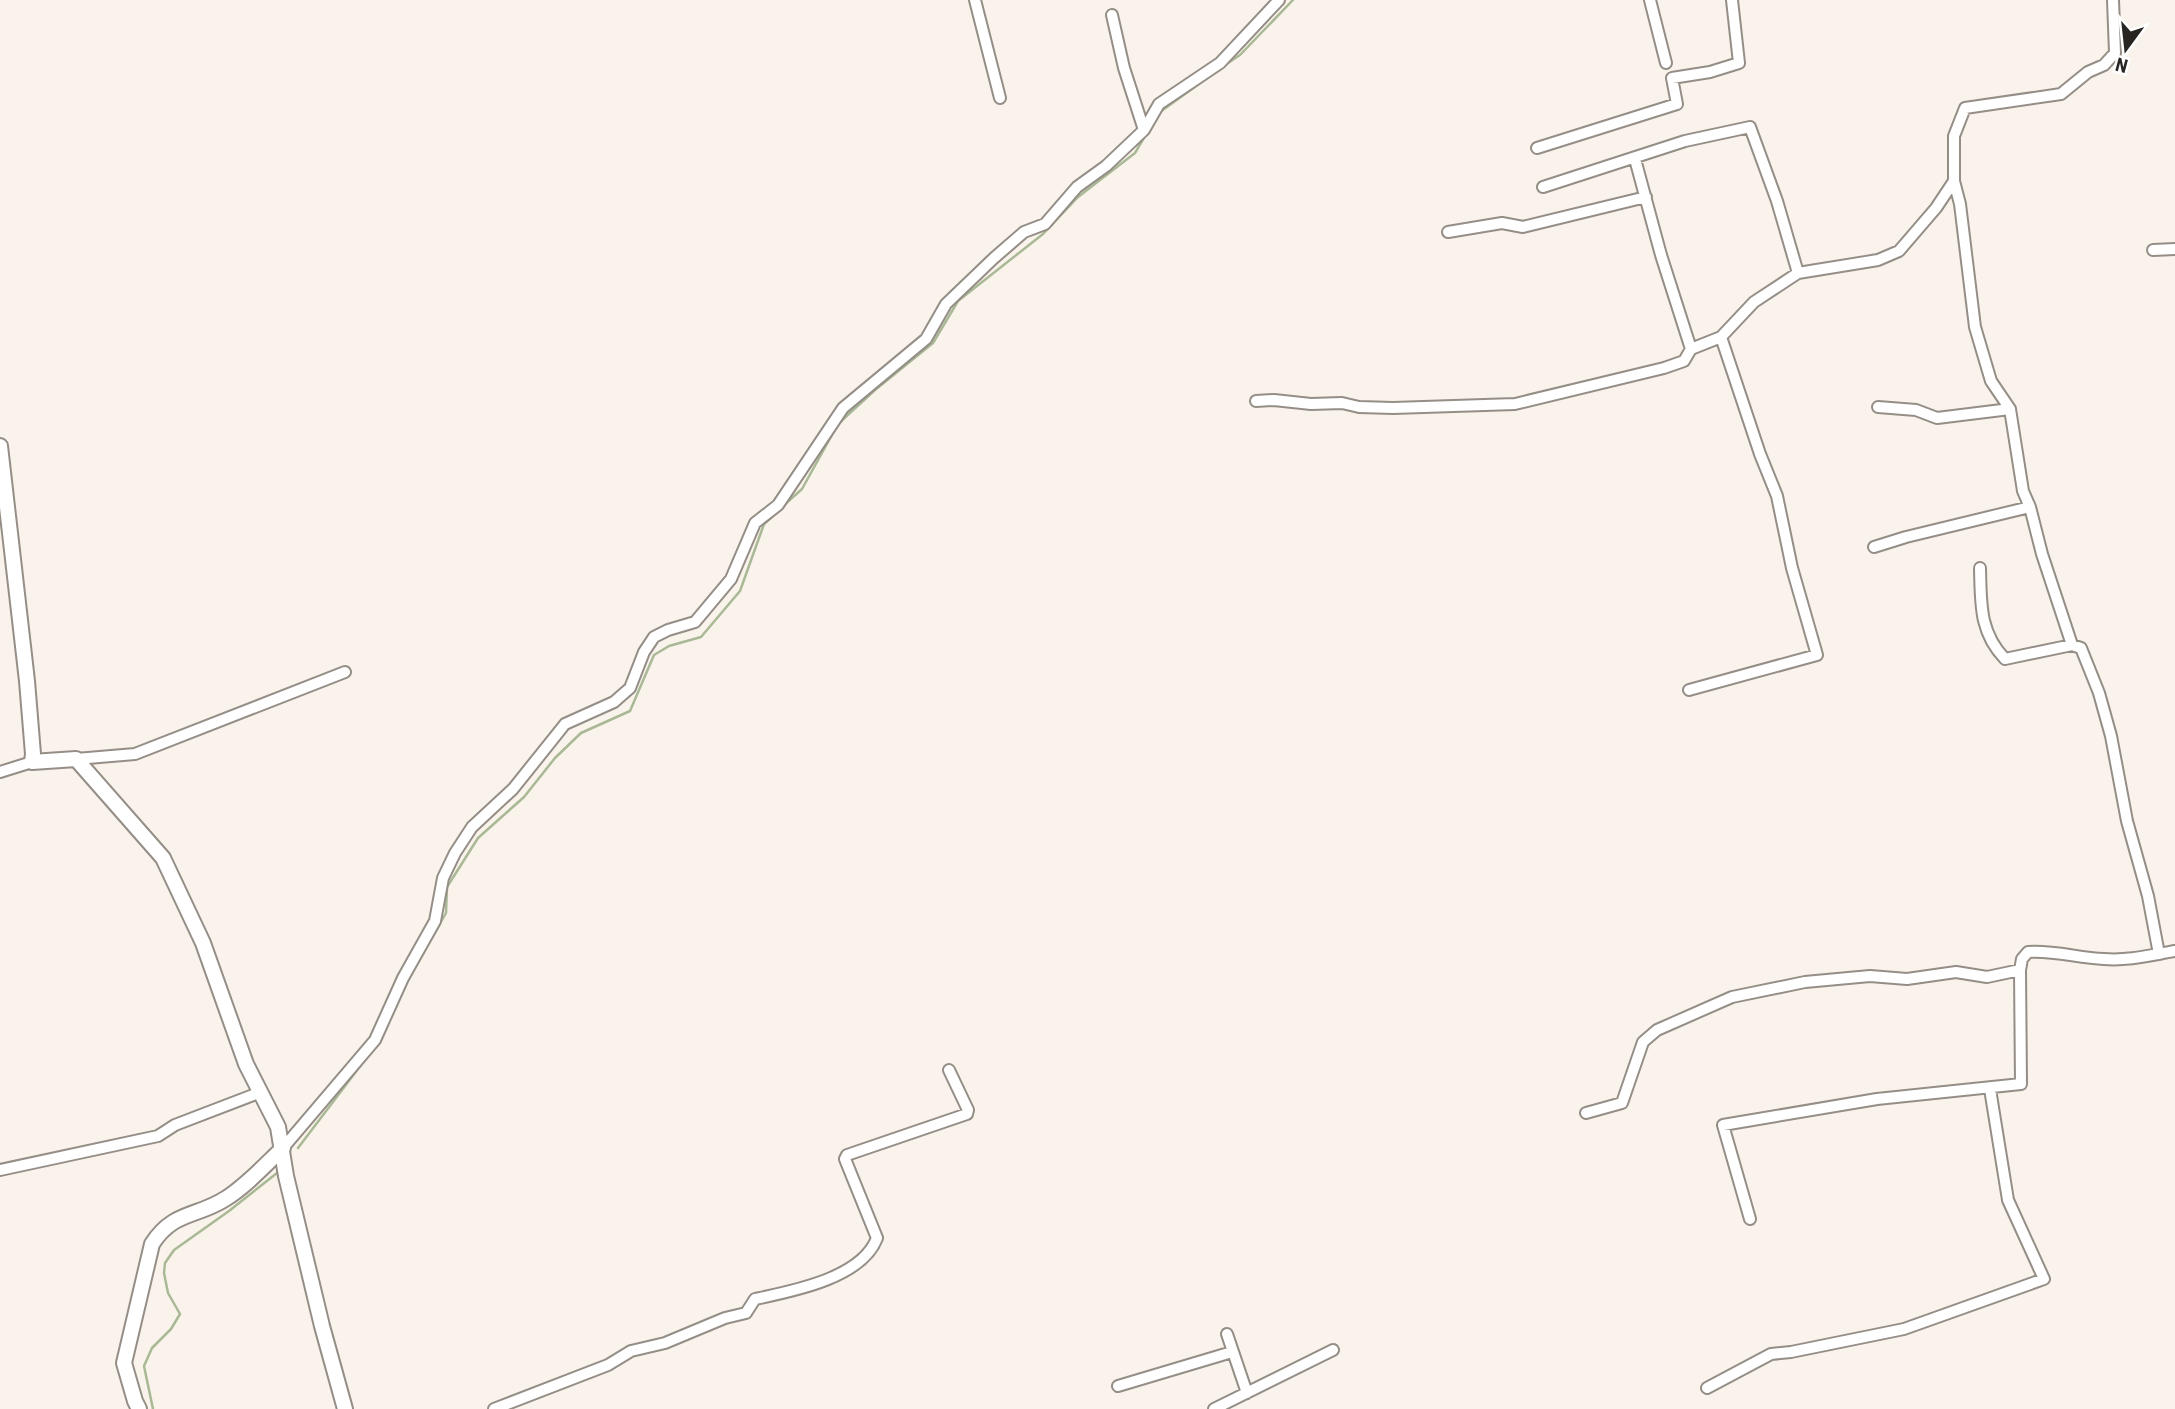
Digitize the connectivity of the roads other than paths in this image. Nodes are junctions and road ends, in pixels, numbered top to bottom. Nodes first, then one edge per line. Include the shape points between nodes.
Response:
1 (975, 0) edge
2 (1279, 0) edge
3 (1650, 0) edge
4 (1732, 0) edge
5 (2113, 0) edge
6 (1112, 15) dead end
7 (1666, 62) dead end
8 (1000, 98) dead end
9 (1144, 130) junction
10 (1537, 148) dead end
11 (1636, 159) junction
12 (1954, 181) junction
13 (1543, 187) dead end
14 (1646, 197) junction
15 (1448, 232) dead end
16 (2175, 249) edge
17 (2152, 250) dead end
18 (1798, 273) junction
19 (1721, 337) junction
20 (1691, 349) junction
21 (1256, 401) dead end
22 (1878, 407) dead end
23 (2010, 409) junction
24 (0, 446) edge
25 (2030, 507) junction
26 (1874, 547) dead end
27 (1980, 568) dead end
28 (2072, 645) junction
29 (345, 672) dead end
30 (1689, 690) dead end
31 (76, 759) junction
32 (32, 762) junction
33 (0, 772) edge
34 (2175, 951) edge
35 (2159, 954) junction
36 (2020, 970) junction
37 (949, 1070) dead end
38 (1990, 1089) junction
39 (261, 1092) junction
40 (1586, 1113) dead end
41 (283, 1148) junction
42 (0, 1170) edge
43 (1750, 1219) dead end
44 (1227, 1334) dead end
45 (1333, 1350) dead end
46 (1232, 1352) junction
47 (1118, 1386) dead end
48 (1707, 1388) dead end
49 (1247, 1393) junction
50 (139, 1409) edge
51 (345, 1409) edge
52 (495, 1409) edge
53 (1214, 1409) edge

1 - 8 street
2 - 9 street via 1220,63 1159,104
3 - 7 street
4 - 10 street via 1739,64 1672,78 1677,104
5 - 12 street via 2115,53 2104,65 2061,94 1965,108 1954,136
6 - 9 street
9 - 41 street via 1077,187 1045,224 1024,232 994,258 946,304 926,339 843,408 778,505 755,523 731,579 695,622 654,638 630,688 614,702 565,724 513,789 472,827 443,878 435,921 375,1041
11 - 13 street
11 - 14 street
11 - 18 street via 1685,141 1751,127
12 - 18 street via 1899,251 1878,260
12 - 23 street via 1975,327 1990,381
14 - 15 street via 1524,227 1502,223
14 - 20 street
16 - 17 street
18 - 19 street via 1754,302
19 - 20 street
19 - 30 street via 1777,496 1817,655
20 - 21 street via 1684,360 1664,368 1515,404 1393,408
22 - 23 street via 1916,410 1937,418
23 - 25 street via 2022,491
24 - 32 street
25 - 26 street
25 - 28 street
27 - 28 street via 1980,611 1995,650 2005,659
28 - 35 street via 2081,648 2099,693
29 - 31 street via 135,754
31 - 32 street
31 - 39 street via 163,858 203,943 246,1064
32 - 33 street
34 - 35 street
35 - 36 street via 2127,960 2028,952
36 - 38 street via 2021,1084
36 - 40 street via 1987,977 1956,972 1907,979 1870,976 1805,982 1732,997 1657,1030 1643,1042 1622,1103
37 - 52 street via 967,1114 847,1155 846,1164 877,1238 862,1260 841,1275 755,1299 746,1312 631,1351 608,1365
38 - 43 street via 1877,1099 1723,1125
38 - 48 street via 2008,1200 2044,1279 1904,1329 1771,1354
39 - 41 street
39 - 42 street via 174,1125 158,1136
41 - 50 street via 224,1200 170,1223 152,1244 124,1363
41 - 51 street
44 - 46 street
45 - 49 street
46 - 47 street
46 - 49 street
49 - 53 street

